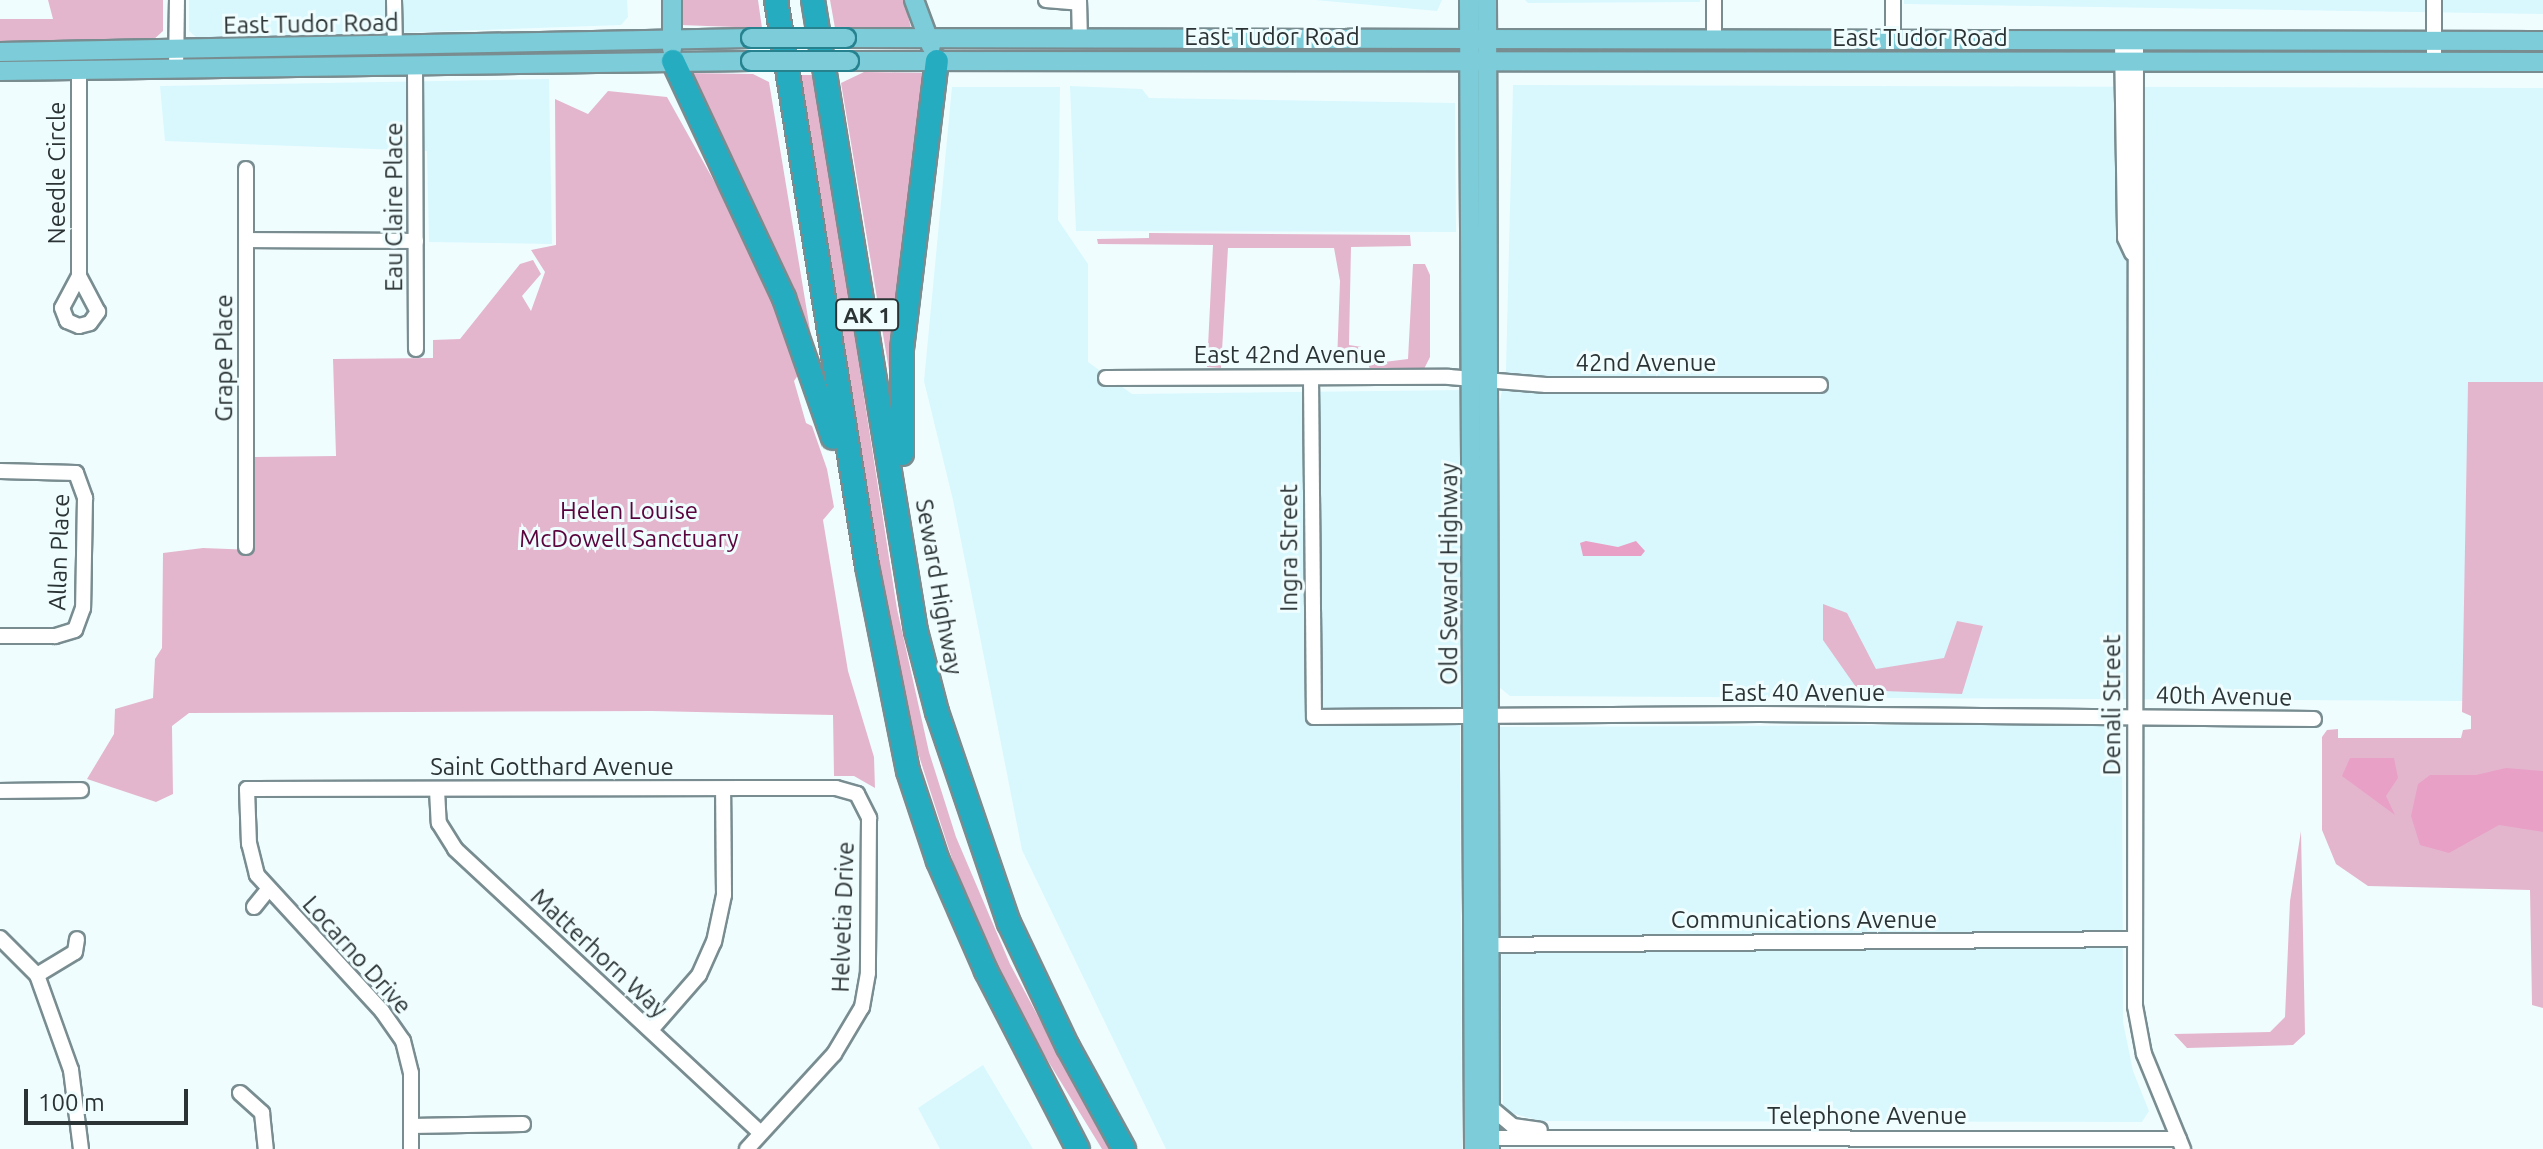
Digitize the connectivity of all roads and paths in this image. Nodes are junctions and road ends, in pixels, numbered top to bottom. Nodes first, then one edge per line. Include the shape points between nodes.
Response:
1 (177, 0) edge
2 (394, 0) edge
3 (672, 0) edge
4 (776, 0) edge
5 (813, 0) edge
6 (914, 0) edge
7 (1046, 0) edge
8 (1469, 0) edge
9 (1487, 0) edge
10 (1714, 0) edge
11 (1893, 0) edge
12 (2434, 0) edge
13 (1079, 2) edge
14 (928, 38) junction
15 (1080, 40) junction
16 (1478, 40) junction
17 (1714, 40) junction
18 (1893, 40) junction
19 (2129, 40) junction
20 (2434, 40) junction
21 (2543, 41) edge
22 (395, 46) junction
23 (672, 50) junction
24 (176, 51) junction
25 (0, 52) edge
26 (937, 61) junction
27 (1478, 62) junction
28 (2543, 62) edge
29 (2129, 63) junction
30 (2434, 63) junction
31 (415, 65) junction
32 (176, 70) junction
33 (0, 71) edge
34 (79, 71) junction
35 (246, 169) dead end
36 (246, 240) junction
37 (416, 241) junction
38 (79, 276) dead end
39 (416, 349) dead end
40 (1106, 378) dead end
41 (1311, 378) junction
42 (1481, 382) junction
43 (1820, 385) dead end
44 (0, 471) edge
45 (246, 547) dead end
46 (867, 566) junction
47 (916, 631) junction
48 (0, 636) edge
49 (2134, 716) junction
50 (1314, 717) joint
51 (1481, 718) junction
52 (2314, 719) dead end
53 (247, 789) joint
54 (723, 789) junction
55 (81, 790) dead end
56 (437, 790) junction
57 (0, 791) edge
58 (857, 794) joint
59 (268, 890) junction
60 (254, 907) dead end
61 (0, 938) edge
62 (77, 939) dead end
63 (2134, 939) junction
64 (1482, 945) junction
65 (37, 975) junction
66 (651, 1030) junction
67 (240, 1093) dead end
68 (1489, 1105) junction
69 (523, 1124) dead end
70 (411, 1126) junction
71 (761, 1133) junction
72 (1555, 1137) junction
73 (2181, 1144) edge
74 (1485, 1145) edge
75 (81, 1149) edge
76 (266, 1149) edge
77 (411, 1149) edge
78 (747, 1149) edge
79 (1078, 1149) edge
80 (1124, 1149) edge

1 - 24 street
2 - 22 street
3 - 23 main road
4 - 46 highway, AK 1
5 - 47 highway, Seward Highway / AK 1
6 - 14 main road
7 - 13 street
8 - 16 main road, Old Seward Highway
9 - 16 main road, Old Seward Highway
10 - 17 street
11 - 18 street
12 - 20 street
13 - 15 street
14 - 15 main road, East Tudor Road
14 - 23 main road, East Tudor Road, bridge via 751,38
14 - 26 main road
15 - 16 main road, East Tudor Road
16 - 17 main road, East Tudor Road
16 - 27 main road, Old Seward Highway
17 - 18 main road, East Tudor Road
18 - 19 main road, East Tudor Road
19 - 20 main road, East Tudor Road
19 - 29 street, Denali Street
20 - 21 main road, East Tudor Road
20 - 30 street
22 - 23 main road, East Tudor Road
22 - 24 main road, East Tudor Road
23 - 26 main road, East Tudor Road, bridge via 751,61
23 - 31 main road, East Tudor Road
23 - 46 highway via 784,298 830,425
24 - 25 main road, East Tudor Road
24 - 32 street
26 - 27 main road, East Tudor Road
26 - 47 highway via 902,349 901,437
27 - 29 main road, East Tudor Road
27 - 42 main road, Old Seward Highway
28 - 30 main road, East Tudor Road
29 - 30 main road, East Tudor Road
29 - 49 street, Denali Street via 2125,238 2132,253
31 - 32 main road, East Tudor Road
31 - 37 street, Eau Claire Place
32 - 34 main road, East Tudor Road
33 - 34 main road, East Tudor Road
34 - 38 street, Needle Circle
35 - 36 street, Grape Place
36 - 37 street
36 - 45 street, Grape Place
37 - 39 street, Eau Claire Place
40 - 41 street, East 42nd Avenue
41 - 42 street, East 42nd Avenue via 1449,377
41 - 50 street, Ingra Street
42 - 43 street, 42nd Avenue
42 - 51 main road, Old Seward Highway
44 - 48 street, Allan Place via 57,470 80,476 85,498 83,608 75,630 55,636
46 - 79 highway, AK 1 via 908,771 938,861 986,971
47 - 80 highway, Seward Highway / AK 1 via 937,712 1009,923
49 - 51 street, East 40 Avenue
49 - 52 street, 40th Avenue
49 - 63 street, Denali Street
50 - 51 street, East 40 Avenue
51 - 64 main road, Old Seward Highway
53 - 56 street, Saint Gotthard Avenue
53 - 59 street, Locarno Drive via 252,858
54 - 56 street, Saint Gotthard Avenue
54 - 58 street, Saint Gotthard Avenue via 836,788
54 - 66 street via 724,895 714,942 699,975
55 - 57 street
56 - 66 street, Matterhorn Way via 439,823 455,849
58 - 71 street, Helvetia Drive via 869,818 868,973 862,1007 834,1054
59 - 60 street, Locarno Drive
59 - 70 street, Locarno Drive via 395,1027 409,1056
61 - 65 street
62 - 65 street via 75,952
63 - 64 street, Communications Avenue
63 - 73 street, Denali Street via 2135,1006 2144,1054
64 - 68 main road, Old Seward Highway
64 - 74 main road, Old Seward Highway via 1475,1064
65 - 75 street via 71,1070
66 - 71 street, Matterhorn Way
67 - 76 street via 262,1113
68 - 72 street, Telephone Avenue via 1495,1116 1513,1126
68 - 74 main road, Old Seward Highway
69 - 70 street
70 - 77 street, Locarno Drive
71 - 78 street, Helvetia Drive
72 - 73 street, Telephone Avenue
72 - 74 street, Telephone Avenue

